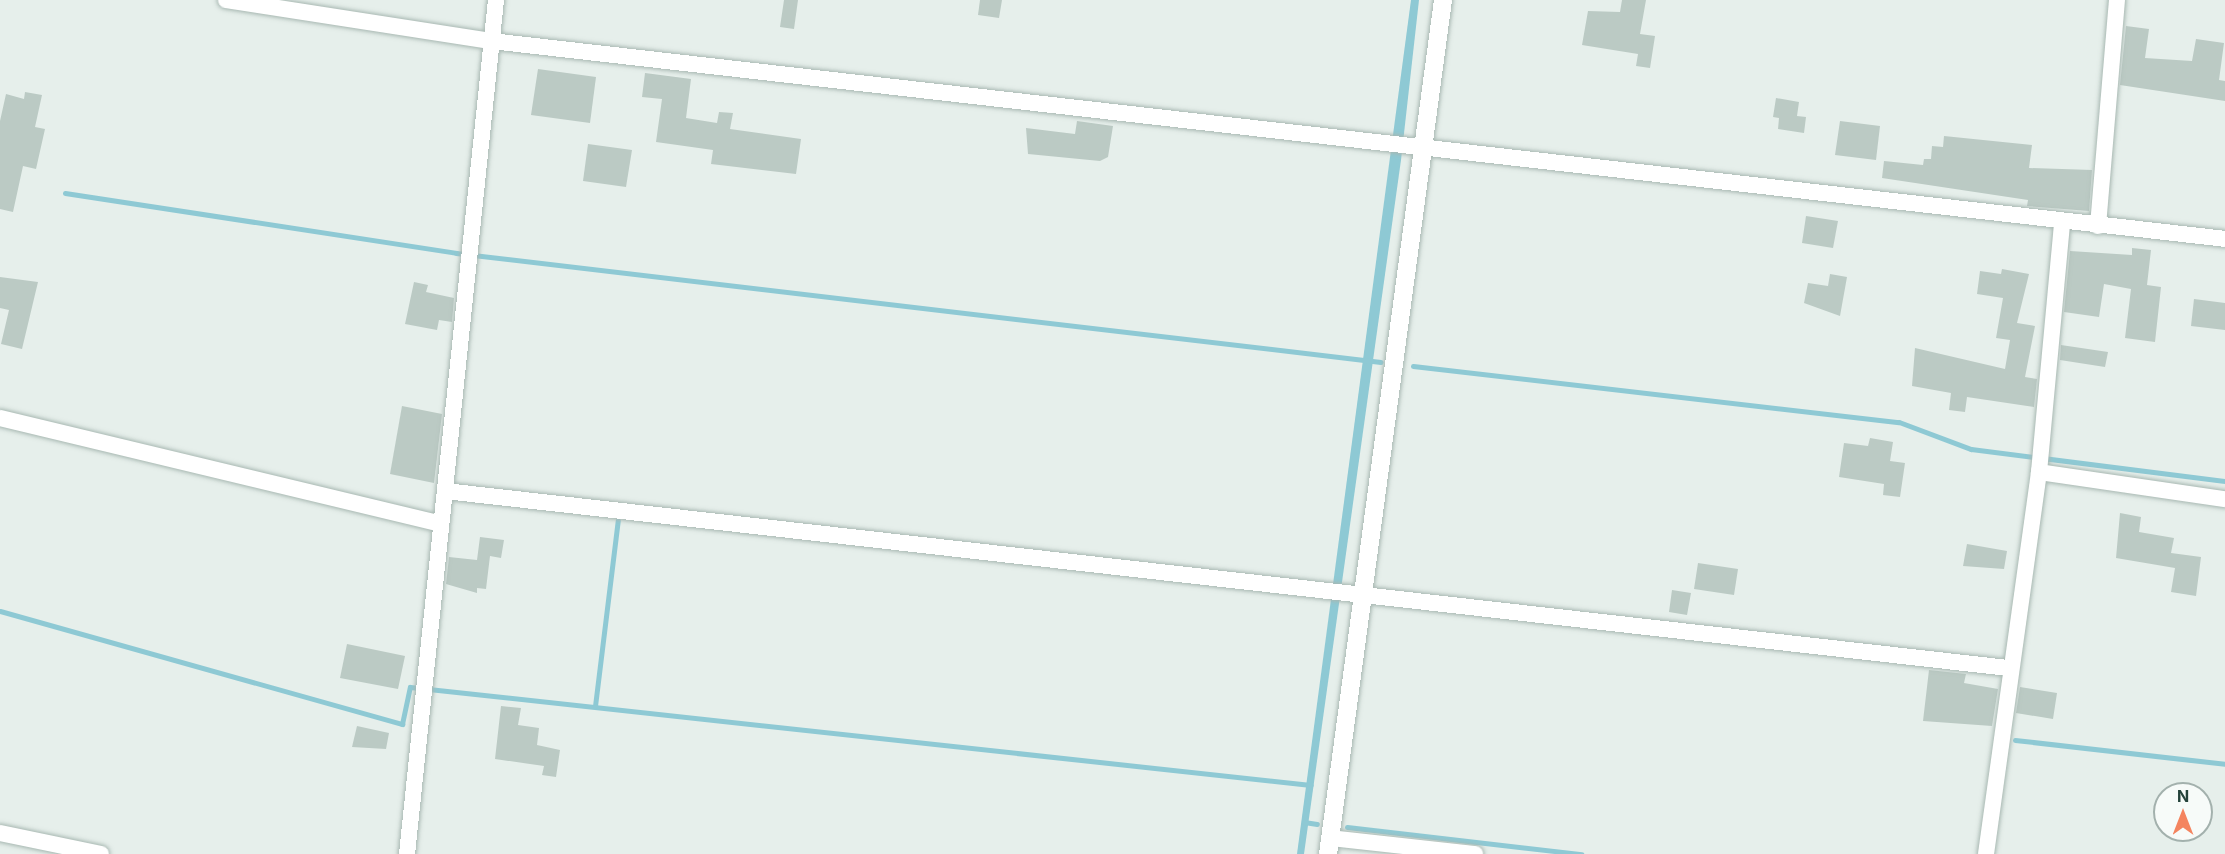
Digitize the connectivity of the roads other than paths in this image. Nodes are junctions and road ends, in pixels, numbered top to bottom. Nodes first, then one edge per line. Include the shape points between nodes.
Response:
1 (226, 0) edge
2 (496, 0) edge
3 (1443, 0) edge
4 (2117, 0) edge
5 (491, 41) junction
6 (1426, 148) junction
7 (2062, 223) junction
8 (2098, 226) junction
9 (2225, 239) edge
10 (0, 418) edge
11 (2041, 461) junction
12 (445, 491) junction
13 (2225, 499) edge
14 (439, 523) junction
15 (1364, 595) junction
16 (2009, 668) junction
17 (0, 833) edge
18 (1329, 846) edge
19 (101, 854) edge
20 (407, 854) edge
21 (1475, 854) edge
22 (1986, 854) edge

1 - 5 street
2 - 5 street
3 - 6 street
4 - 8 street
5 - 6 street
5 - 12 street
6 - 7 street
6 - 15 street
7 - 8 street
7 - 11 street
8 - 9 street
10 - 14 street
11 - 13 street
11 - 16 street
12 - 14 street
12 - 15 street
14 - 20 street
15 - 16 street
15 - 18 street
16 - 22 street
17 - 19 street
18 - 21 street

